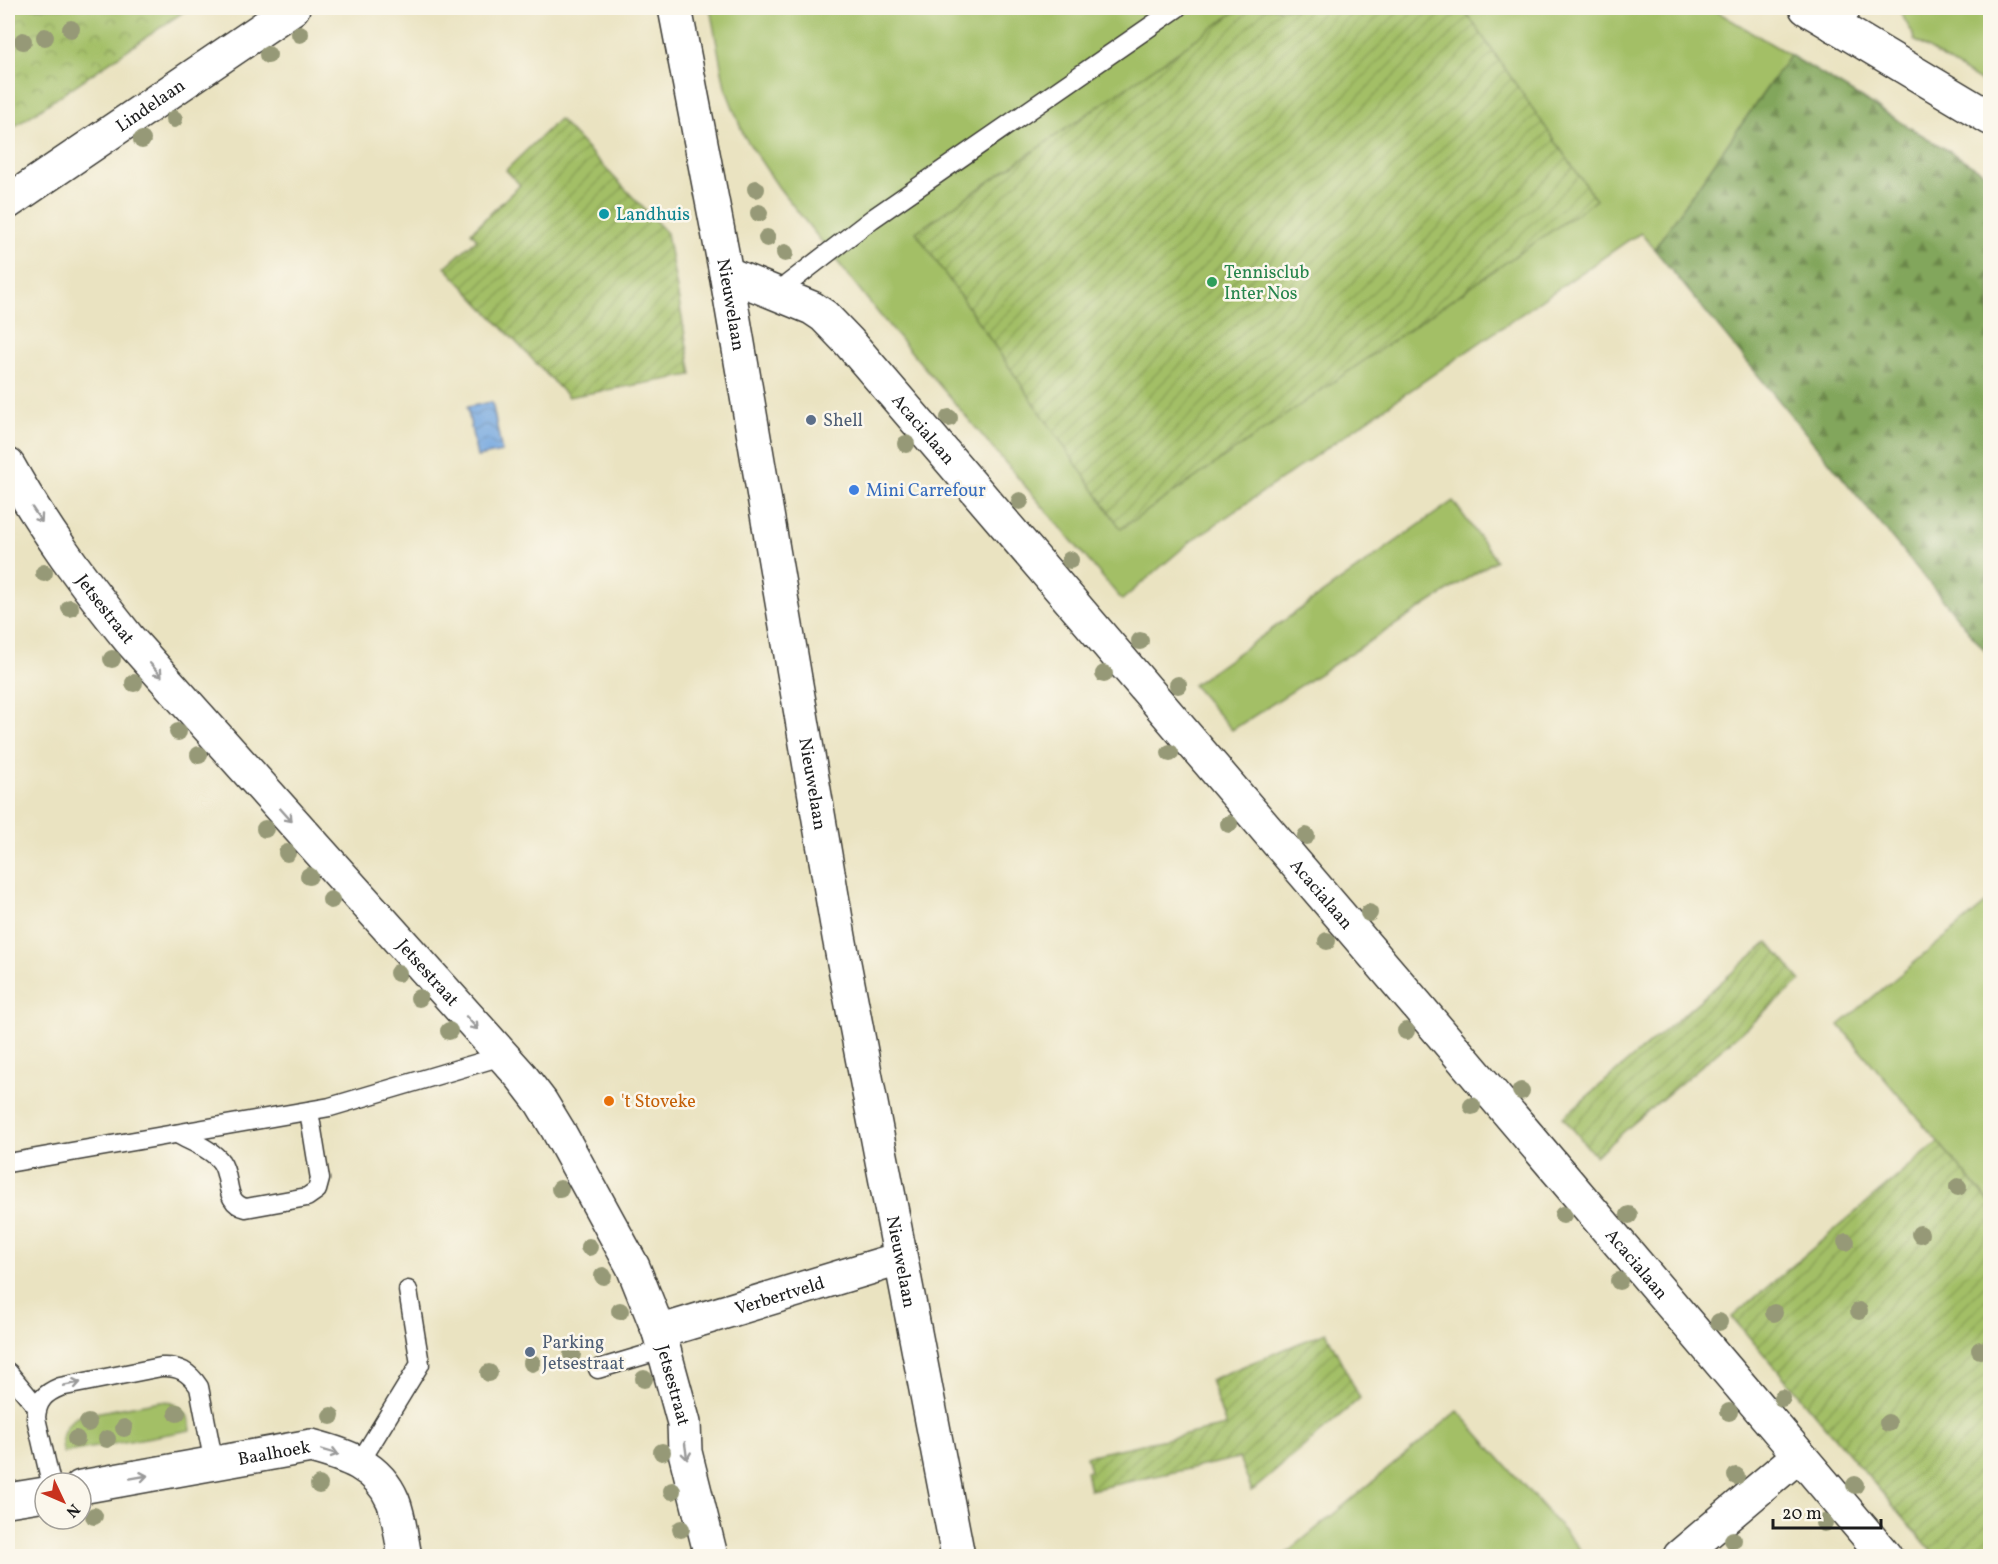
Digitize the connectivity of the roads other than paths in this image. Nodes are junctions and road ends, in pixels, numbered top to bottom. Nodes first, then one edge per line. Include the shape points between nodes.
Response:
1 (293, 8) edge
2 (675, 8) edge
3 (1177, 8) edge
4 (1806, 8) edge
5 (1839, 16) edge
6 (1990, 118) edge
7 (8, 202) edge
8 (726, 273) junction
9 (776, 293) junction
10 (8, 465) edge
11 (502, 1056) junction
12 (309, 1111) junction
13 (177, 1134) junction
14 (8, 1163) edge
15 (899, 1259) junction
16 (408, 1290) dead end
17 (662, 1341) junction
18 (598, 1369) dead end
19 (8, 1372) edge
20 (37, 1407) junction
21 (1798, 1456) junction
22 (360, 1462) junction
23 (214, 1464) junction
24 (48, 1471) edge
25 (93, 1485) edge
26 (33, 1496) edge
27 (8, 1500) edge
28 (405, 1557) edge
29 (711, 1557) edge
30 (958, 1557) edge
31 (1680, 1557) edge
32 (1885, 1557) edge

1 - 7 street, Lindelaan
2 - 8 street, Nieuwelaan
3 - 9 lane via 872,219
4 - 5 street
5 - 6 street
8 - 9 street, Acacialaan
8 - 15 street, Nieuwelaan via 839,937
9 - 21 street, Acacialaan via 824,316 849,342
10 -> 11 street, Jetsestraat via 31,507 81,579 129,639
11 - 12 lane
11 - 17 street, Jetsestraat via 541,1102 558,1130 633,1267
12 - 13 lane
12 - 13 lane via 319,1185 312,1194 297,1199 246,1208 232,1198 222,1163 215,1155
13 - 14 lane
15 - 17 street, Verbertveld
15 - 30 street, Nieuwelaan
16 - 22 lane via 420,1364
17 - 18 lane
17 -> 29 street, Jetsestraat via 684,1423 686,1452
19 - 20 lane
20 -> 23 lane via 50,1391 60,1386 161,1367 184,1370 199,1386
20 - 24 lane
21 - 31 street
21 - 32 street, Acacialaan
23 -> 22 street, Baalhoek via 311,1446
22 - 28 street, Baalhoek via 379,1479 393,1501
25 -> 23 street, Baalhoek
26 - 27 street

